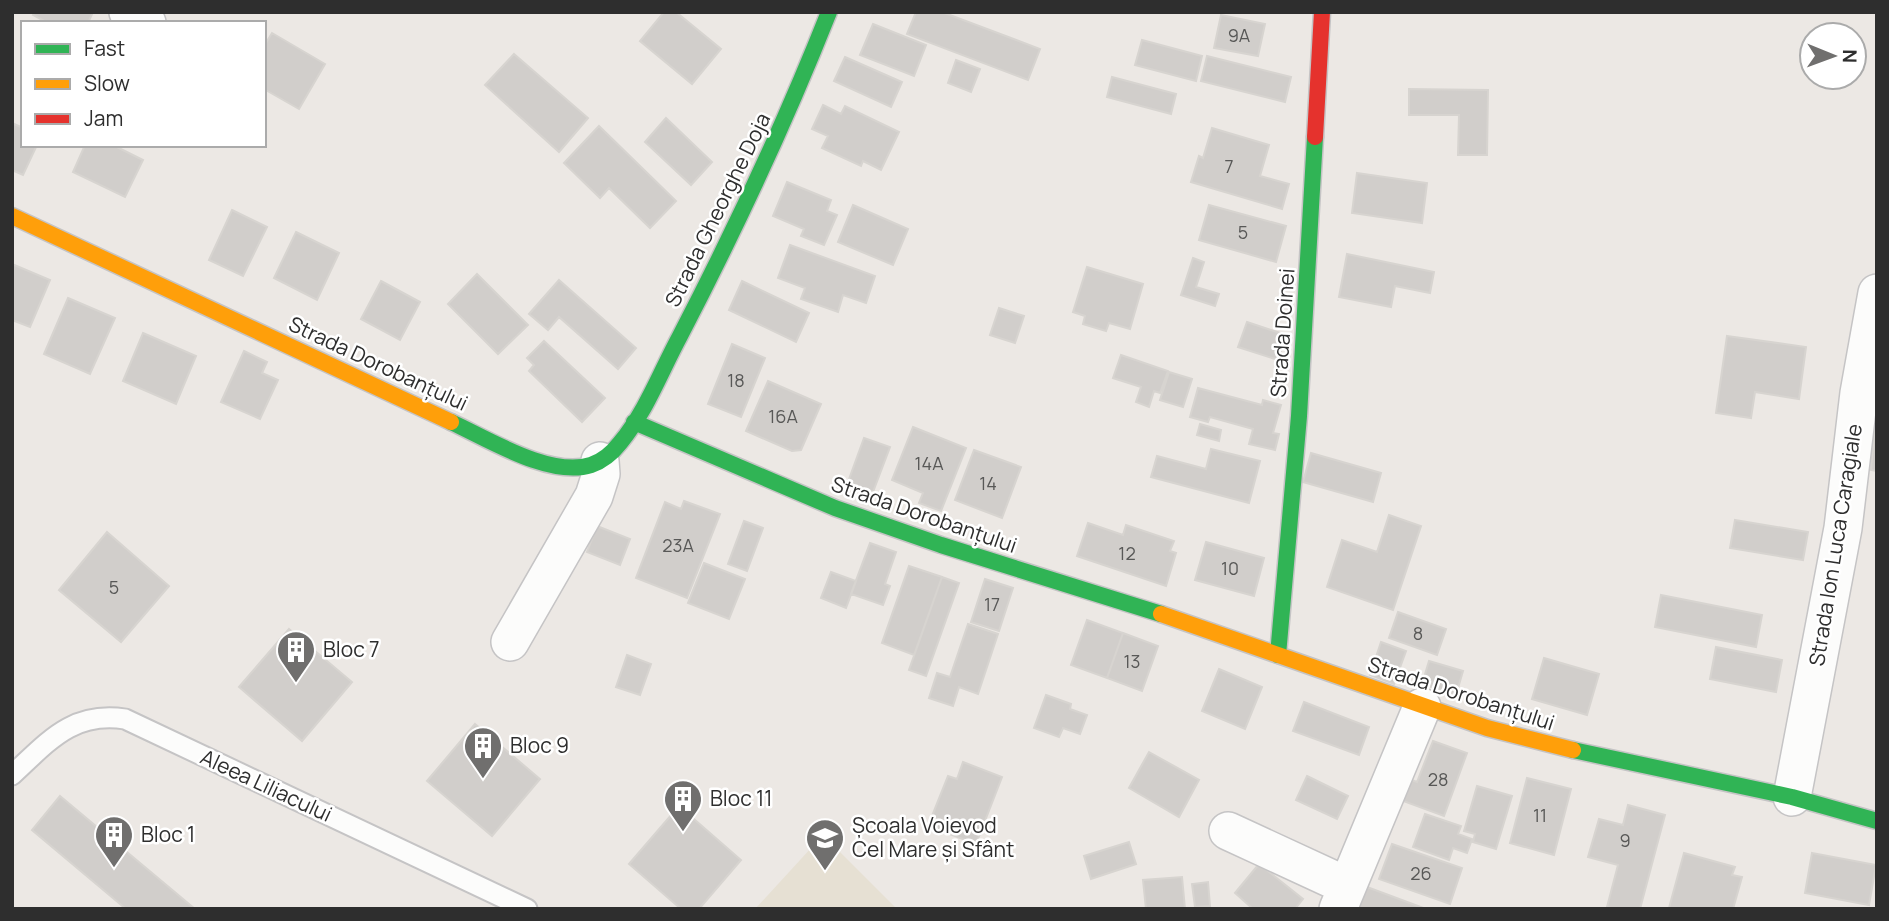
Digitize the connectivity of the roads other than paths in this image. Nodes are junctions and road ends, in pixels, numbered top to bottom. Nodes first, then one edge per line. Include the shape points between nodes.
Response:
1 (128, 12) edge
2 (829, 12) edge
3 (1322, 12) edge
4 (144, 21) edge
5 (12, 216) edge
6 (1877, 293) edge
7 (634, 422) junction
8 (600, 461) junction
9 (510, 642) dead end
10 (1278, 655) junction
11 (1422, 706) junction
12 (12, 775) edge
13 (1791, 797) junction
14 (1877, 821) edge
15 (1228, 831) dead end
16 (1343, 897) edge
17 (527, 909) edge

1 - 4 street
2 - 7 street, Strada Gheorghe Doja via 756,184
3 - 10 street, Strada Doinei via 1299,416
5 - 8 street, Strada Dorobanțului via 533,460 581,468
6 - 13 street, Strada Ion Luca Caragiale via 1843,528
7 - 8 street via 619,446
7 - 10 street, Strada Dorobanțului via 835,508
8 - 9 street via 594,496
10 - 11 street, Strada Dorobanțului
11 - 13 street, Strada Dorobanțului via 1556,747
11 - 16 street
12 - 17 lane, Aleea Liliacului via 71,725 105,716 125,719
13 - 14 street, Strada Dorobanțului
15 - 16 street

